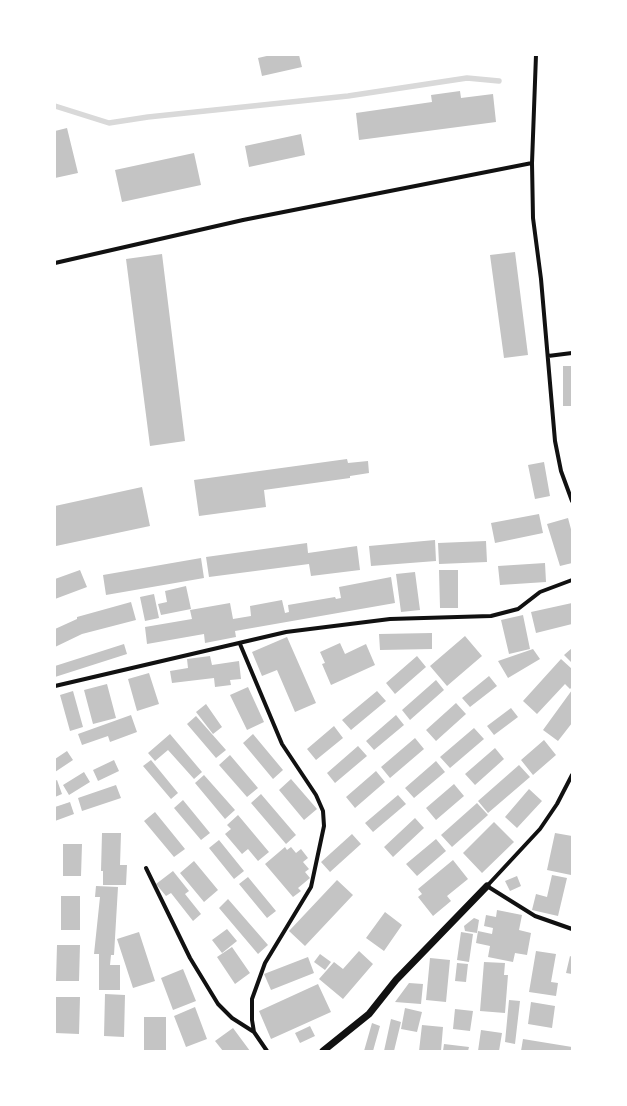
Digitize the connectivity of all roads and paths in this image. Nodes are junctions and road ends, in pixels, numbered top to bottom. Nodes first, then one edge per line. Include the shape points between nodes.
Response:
1 (536, 55) edge
2 (532, 163) junction
3 (55, 263) edge
4 (572, 353) edge
5 (548, 356) junction
6 (572, 501) edge
7 (572, 580) edge
8 (240, 644) junction
9 (55, 686) edge
10 (572, 775) edge
11 (146, 868) dead end
12 (487, 886) junction
13 (572, 929) edge
14 (254, 1032) junction
15 (267, 1051) edge
16 (323, 1051) edge

1 - 2 street
2 - 3 street via 243,220
2 - 5 street via 533,218
4 - 5 street
5 - 6 street via 555,441 561,471
7 - 8 street via 540,592 518,609 491,616 390,619 286,632
8 - 9 street via 185,654
8 - 14 street via 282,744 316,795 323,811 324,826 312,887 265,963 252,999
10 - 12 street via 540,830
11 - 14 street via 190,958 218,1004 232,1018
12 - 13 street via 535,916
12 - 16 street via 396,980 369,1014
14 - 15 street

